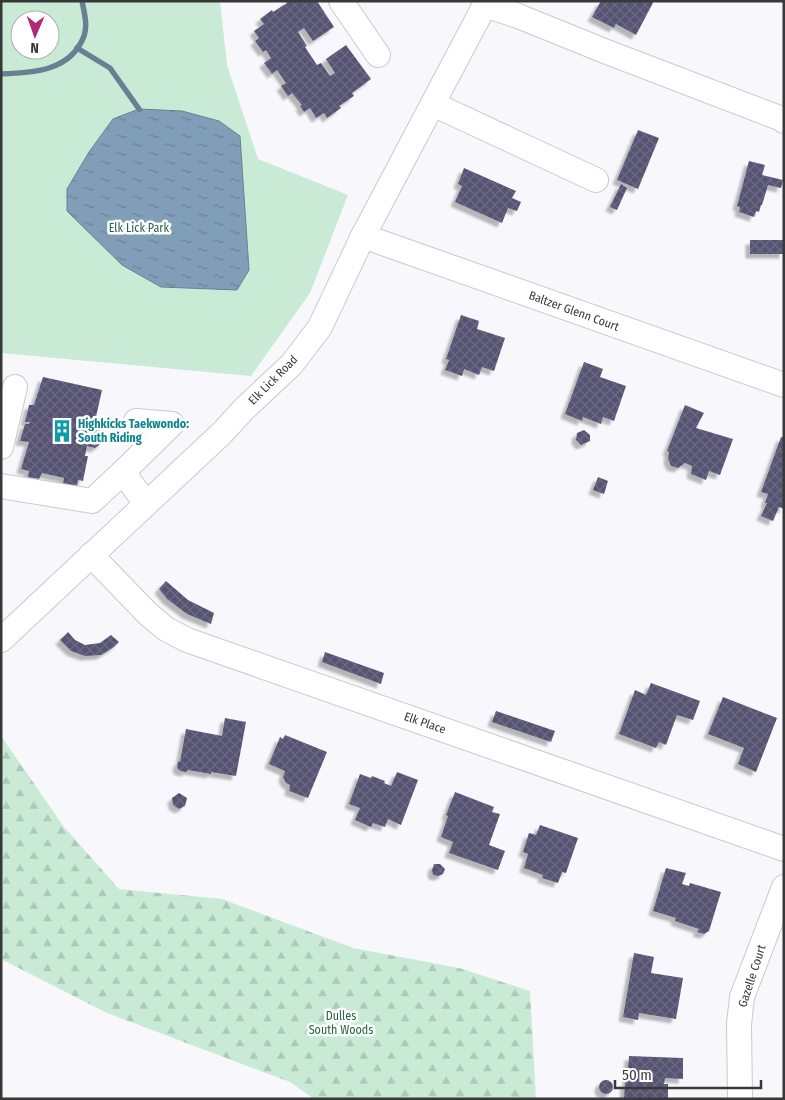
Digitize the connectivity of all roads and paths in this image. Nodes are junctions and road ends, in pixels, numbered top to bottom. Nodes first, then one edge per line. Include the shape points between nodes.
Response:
1 (341, 1) edge
2 (486, 3) edge
3 (378, 55) dead end
4 (433, 104) junction
5 (783, 119) edge
6 (596, 180) dead end
7 (363, 236) junction
8 (784, 385) edge
9 (15, 387) dead end
10 (136, 421) dead end
11 (1, 447) edge
12 (123, 472) junction
13 (1, 486) edge
14 (146, 504) junction
15 (91, 556) junction
16 (1, 640) edge
17 (784, 849) edge
18 (784, 887) edge
19 (740, 1099) edge

1 - 3 street
2 - 4 street, Elk Lick Road
2 - 5 street
4 - 6 street
4 - 7 street, Elk Lick Road
7 - 8 street, Baltzer Glenn Court
7 - 14 street, Elk Lick Road via 320,327 292,364
9 - 11 street
10 - 12 street via 172,424
12 - 13 street via 92,501
12 - 14 street
14 - 15 street, Elk Lick Road
15 - 16 street, Elk Lick Road
15 - 17 street, Elk Place via 148,614 187,640
18 - 19 street, Gazelle Court via 742,997

